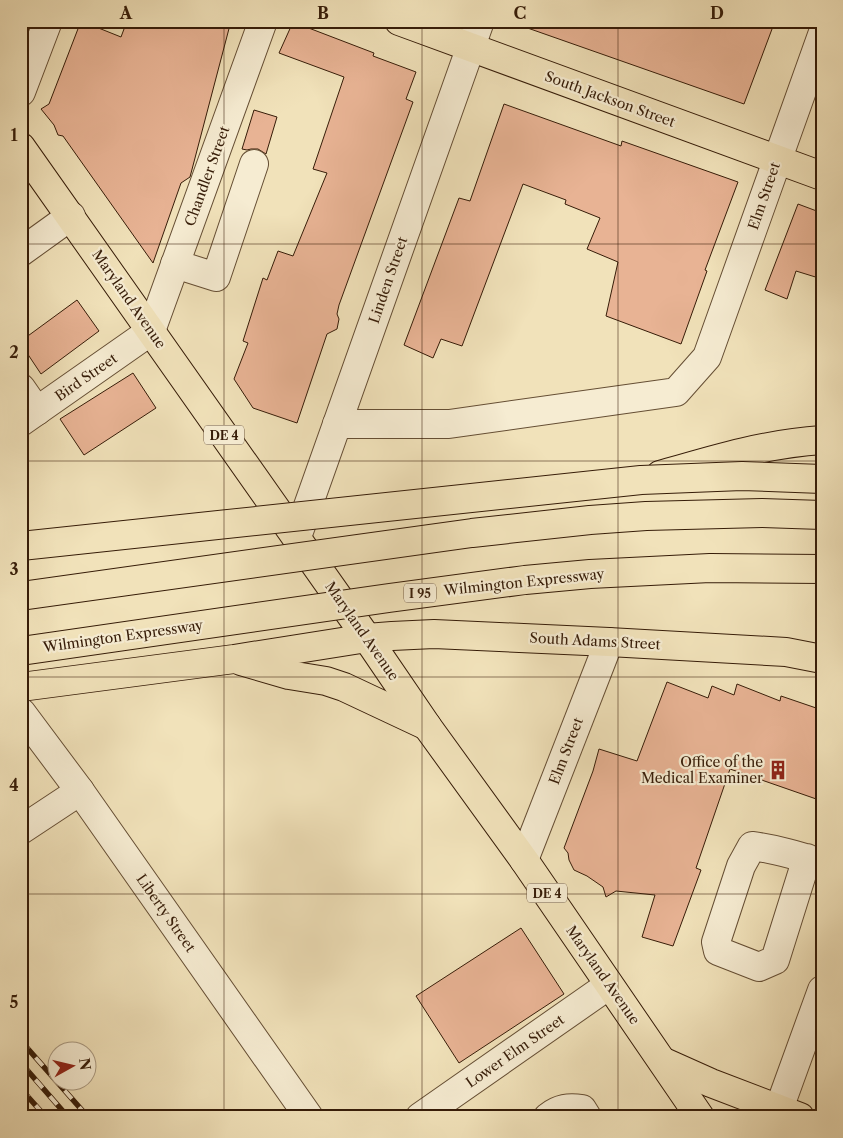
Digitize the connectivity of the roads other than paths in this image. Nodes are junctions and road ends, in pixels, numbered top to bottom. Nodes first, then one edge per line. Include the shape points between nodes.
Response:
1 (48, 21) edge
2 (263, 21) edge
3 (399, 21) edge
4 (480, 21) edge
5 (822, 35) edge
6 (470, 48) junction
7 (21, 92) edge
8 (21, 146) edge
9 (777, 160) junction
10 (254, 164) dead end
11 (822, 176) edge
12 (70, 216) junction
13 (21, 252) edge
14 (176, 264) junction
15 (151, 331) junction
16 (21, 388) edge
17 (29, 417) edge
18 (337, 424) junction
19 (822, 440) edge
20 (822, 479) edge
21 (641, 480) junction
22 (822, 515) edge
23 (297, 539) junction
24 (21, 546) edge
25 (822, 569) edge
26 (21, 596) edge
27 (367, 638) junction
28 (609, 642) junction
29 (21, 651) edge
30 (822, 659) edge
31 (288, 663) junction
32 (21, 687) edge
33 (21, 712) edge
34 (427, 726) junction
35 (80, 790) junction
36 (21, 830) edge
37 (524, 860) junction
38 (609, 985) junction
39 (822, 990) edge
40 (664, 1062) junction
41 (784, 1114) edge
42 (309, 1117) edge
43 (420, 1117) edge
44 (548, 1117) edge
45 (587, 1117) edge
46 (700, 1117) edge

1 - 7 street
2 - 14 street, Chandler Street
3 - 6 main road, South Jackson Street
4 - 6 street, Linden Street
5 - 9 street, Elm Street
6 - 9 main road, South Jackson Street
6 - 18 street, Linden Street
8 - 12 main road, Maryland Avenue / DE 4
9 - 11 main road, South Jackson Street
9 - 18 street, Elm Street via 707,357 676,392 449,424
10 - 14 street via 216,277
12 - 13 street
12 - 15 main road, Maryland Avenue / DE 4
14 - 15 street, Chandler Street
15 - 17 street, Bird Street
15 - 23 main road, Maryland Avenue / DE 4
16 - 17 street
18 - 23 street, Linden Street
19 - 21 main road, bridge via 788,442 739,452
20 - 21 main road, bridge via 742,476
21 - 24 main road, bridge
22 - 26 main road, bridge via 709,514 581,521
23 - 27 main road, Maryland Avenue / DE 4
25 - 29 main road, Wilmington Expressway / I 95, bridge via 663,569 525,580
27 - 28 main road, South Adams Street via 434,634
27 - 31 main road, South Adams Street
27 - 34 main road, Maryland Avenue / DE 4
28 - 30 main road, South Adams Street via 786,652
28 - 37 street, Elm Street
31 - 32 main road via 234,658
31 - 34 main road
33 - 35 street, Liberty Street
34 - 37 main road, Maryland Avenue / DE 4
35 - 36 street
35 - 42 street, Liberty Street
37 - 38 main road, Maryland Avenue / DE 4
38 - 40 main road, Maryland Avenue / DE 4
38 - 43 street, Lower Elm Street
39 - 41 street
40 - 41 main road
40 - 46 main road, Maryland Avenue / DE 4
44 - 45 street via 556,1110 572,1108 582,1109

